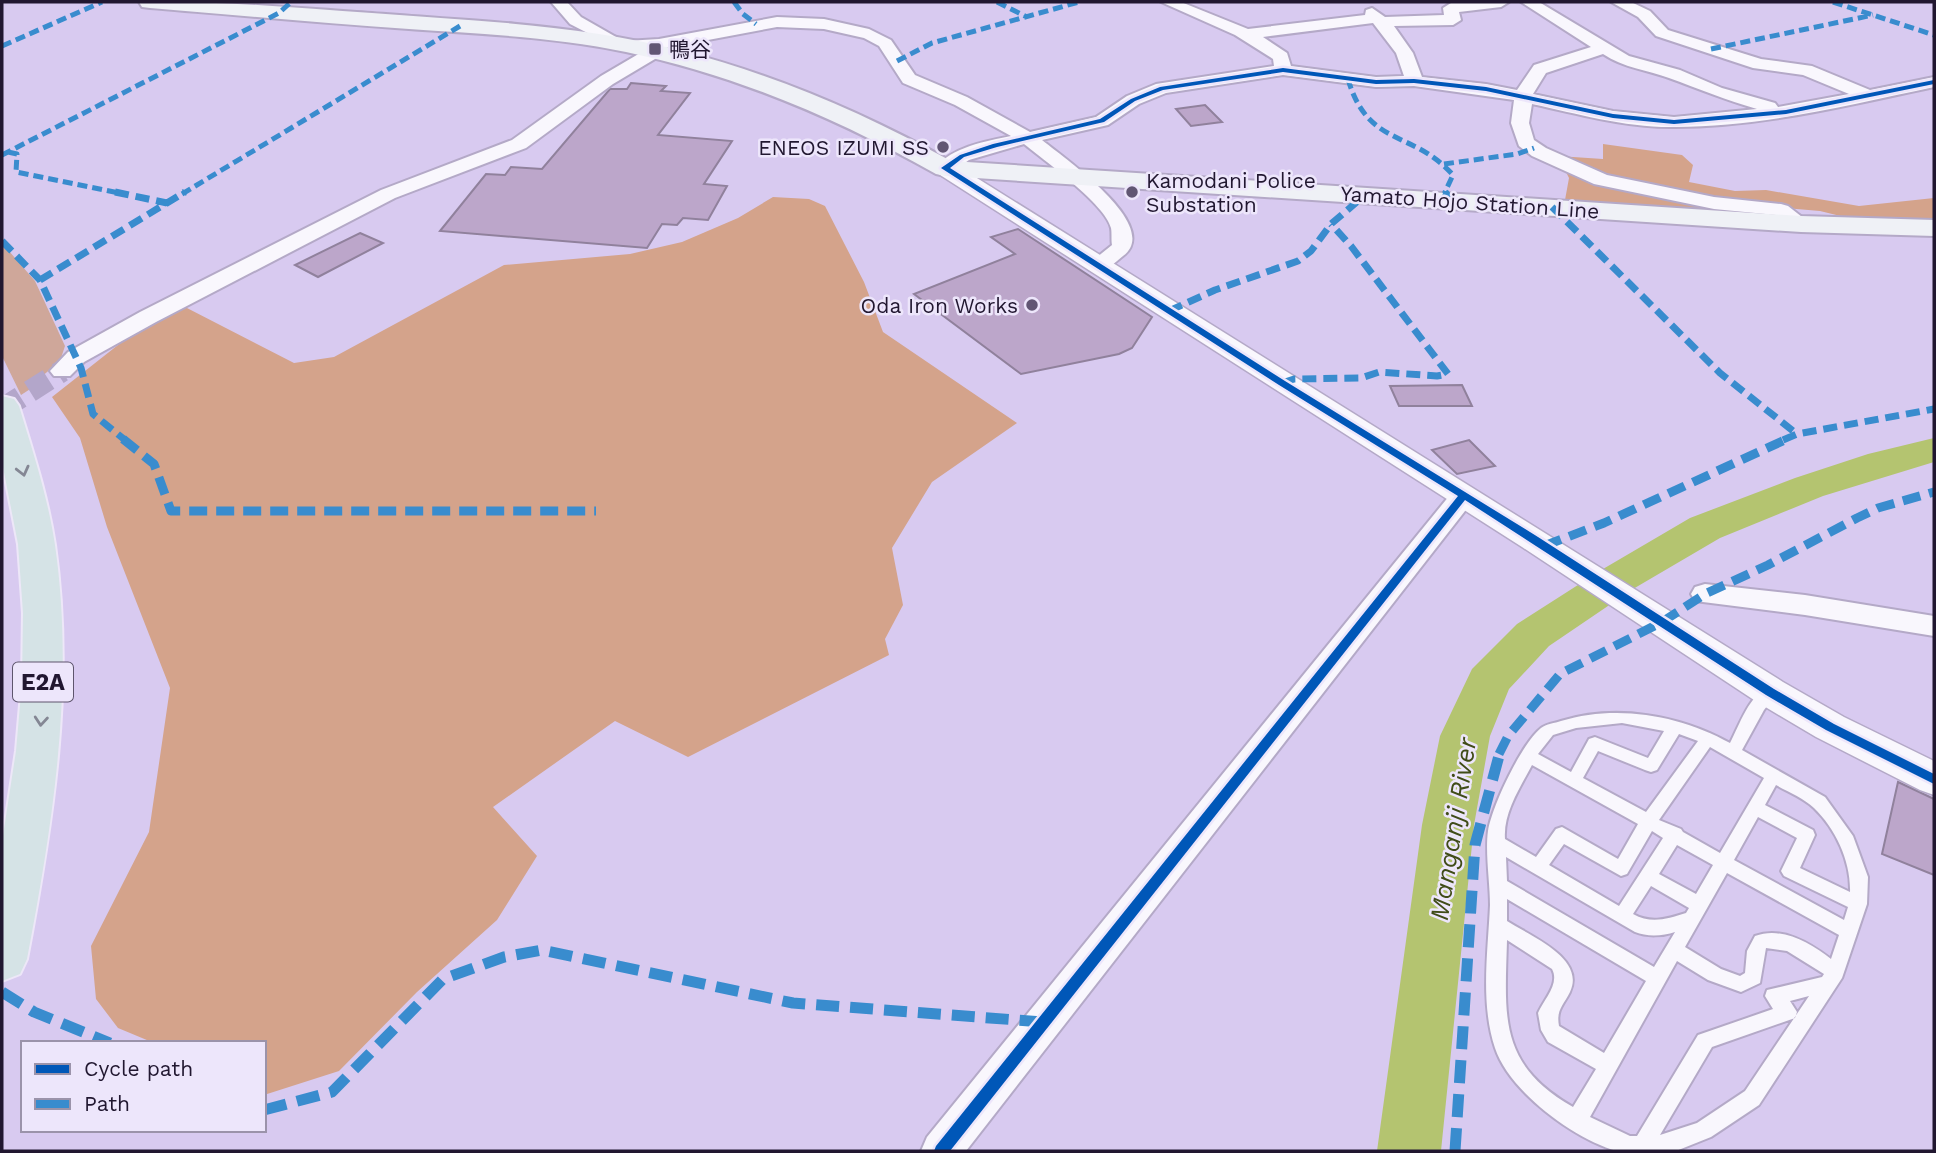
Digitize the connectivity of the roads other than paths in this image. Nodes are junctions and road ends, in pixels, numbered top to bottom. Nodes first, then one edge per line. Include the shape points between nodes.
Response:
1 (150, 2) edge
2 (559, 2) edge
3 (1169, 2) edge
4 (1360, 2) edge
5 (1501, 2) edge
6 (1529, 2) edge
7 (1619, 2) edge
8 (1379, 20) junction
9 (1248, 34) junction
10 (619, 44) junction
11 (1603, 49) junction
12 (654, 52) junction
13 (1283, 70) junction
14 (1414, 81) junction
15 (1934, 82) edge
16 (1523, 95) junction
17 (1867, 95) junction
18 (1786, 112) junction
19 (1028, 138) junction
20 (946, 168) junction
21 (1078, 178) junction
22 (1801, 224) junction
23 (1934, 228) edge
24 (1097, 266) junction
25 (62, 371) tunnel mouth
26 (2, 407) edge
27 (1462, 496) junction
28 (1704, 594) dead end
29 (1934, 625) edge
30 (1770, 692) junction
31 (1675, 727) junction
32 (1708, 738) junction
33 (1732, 752) junction
34 (1530, 757) junction
35 (1774, 774) junction
36 (1934, 779) edge
37 (1573, 782) junction
38 (1754, 807) junction
39 (1649, 821) junction
40 (1675, 834) junction
41 (1497, 843) junction
42 (1725, 863) junction
43 (1539, 866) junction
44 (1649, 877) junction
45 (1499, 885) junction
46 (1858, 904) junction
47 (1694, 912) junction
48 (1623, 915) junction
49 (1498, 925) junction
50 (1848, 931) junction
51 (1675, 950) junction
52 (2, 960) edge
53 (1657, 978) junction
54 (1832, 978) junction
55 (1607, 1065) junction
56 (1577, 1120) junction
57 (1643, 1145) junction
58 (941, 1151) edge

1 - 10 main road, Yamato Hojo Station Line via 460,26
2 - 10 street via 572,20
3 - 9 street
4 - 8 street
5 - 8 street via 1451,8 1452,20
6 - 11 street
7 - 17 street via 1644,14 1662,33 1759,64 1806,70
8 - 9 street
8 - 14 street via 1411,63
9 - 13 street via 1281,57
10 - 12 main road, Yamato Hojo Station Line
10 - 19 street via 659,44 777,22 844,27 886,43 914,82 961,101
11 - 16 street via 1540,69
11 - 18 street via 1623,60
12 - 20 main road, Yamato Hojo Station Line via 800,95 882,132
12 - 25 street via 519,144 388,194 148,317 76,357
13 - 14 street via 1376,82
13 - 19 street via 1162,88 1102,121
14 - 16 street
15 - 17 street
16 - 18 street via 1613,116 1674,122
16 - 22 street via 1520,123 1526,142 1595,178 1703,202 1781,210
17 - 18 street
19 - 20 street via 962,156
19 - 21 street
20 - 21 main road, Yamato Hojo Station Line
20 - 24 street
21 - 22 main road, Yamato Hojo Station Line
21 - 24 street via 1121,226 1122,247
22 - 23 main road, Yamato Hojo Station Line
24 - 27 street
26 -> 52 highway, E2A via 35,522 44,616 42,717 26,850
27 - 30 street
27 - 58 street
28 - 29 street
30 - 33 lane
30 - 36 street
31 - 32 lane
31 - 34 lane via 1622,717 1576,722 1547,730
31 - 37 lane via 1651,766 1595,743
32 - 33 lane
32 - 39 lane
33 - 35 lane
34 - 37 lane
34 - 41 lane via 1505,799
35 - 38 lane
35 - 46 lane via 1819,802 1845,836 1859,877
37 - 39 lane
38 - 42 lane
38 - 46 lane via 1807,835 1790,871
39 - 40 lane
39 - 43 lane via 1621,869 1562,834
40 - 42 lane
40 - 44 lane
41 - 43 lane
41 - 45 lane
42 - 47 lane
42 - 50 lane
43 - 48 lane
44 - 47 lane
44 - 48 lane
45 - 49 lane
45 - 53 lane
46 - 50 lane
47 - 48 lane via 1666,927 1641,927
47 - 51 lane
49 - 55 lane via 1558,963 1565,985 1547,1013 1550,1030
49 - 56 lane via 1496,1005 1504,1047 1513,1067 1533,1089
50 - 54 lane
51 - 53 lane
51 - 54 lane via 1716,978 1741,984 1754,977 1761,941 1774,939 1798,946
53 - 55 lane
54 - 57 lane via 1752,1098 1684,1139
54 - 57 lane via 1774,996 1788,1012 1705,1041
55 - 56 lane
56 - 57 lane via 1630,1146

